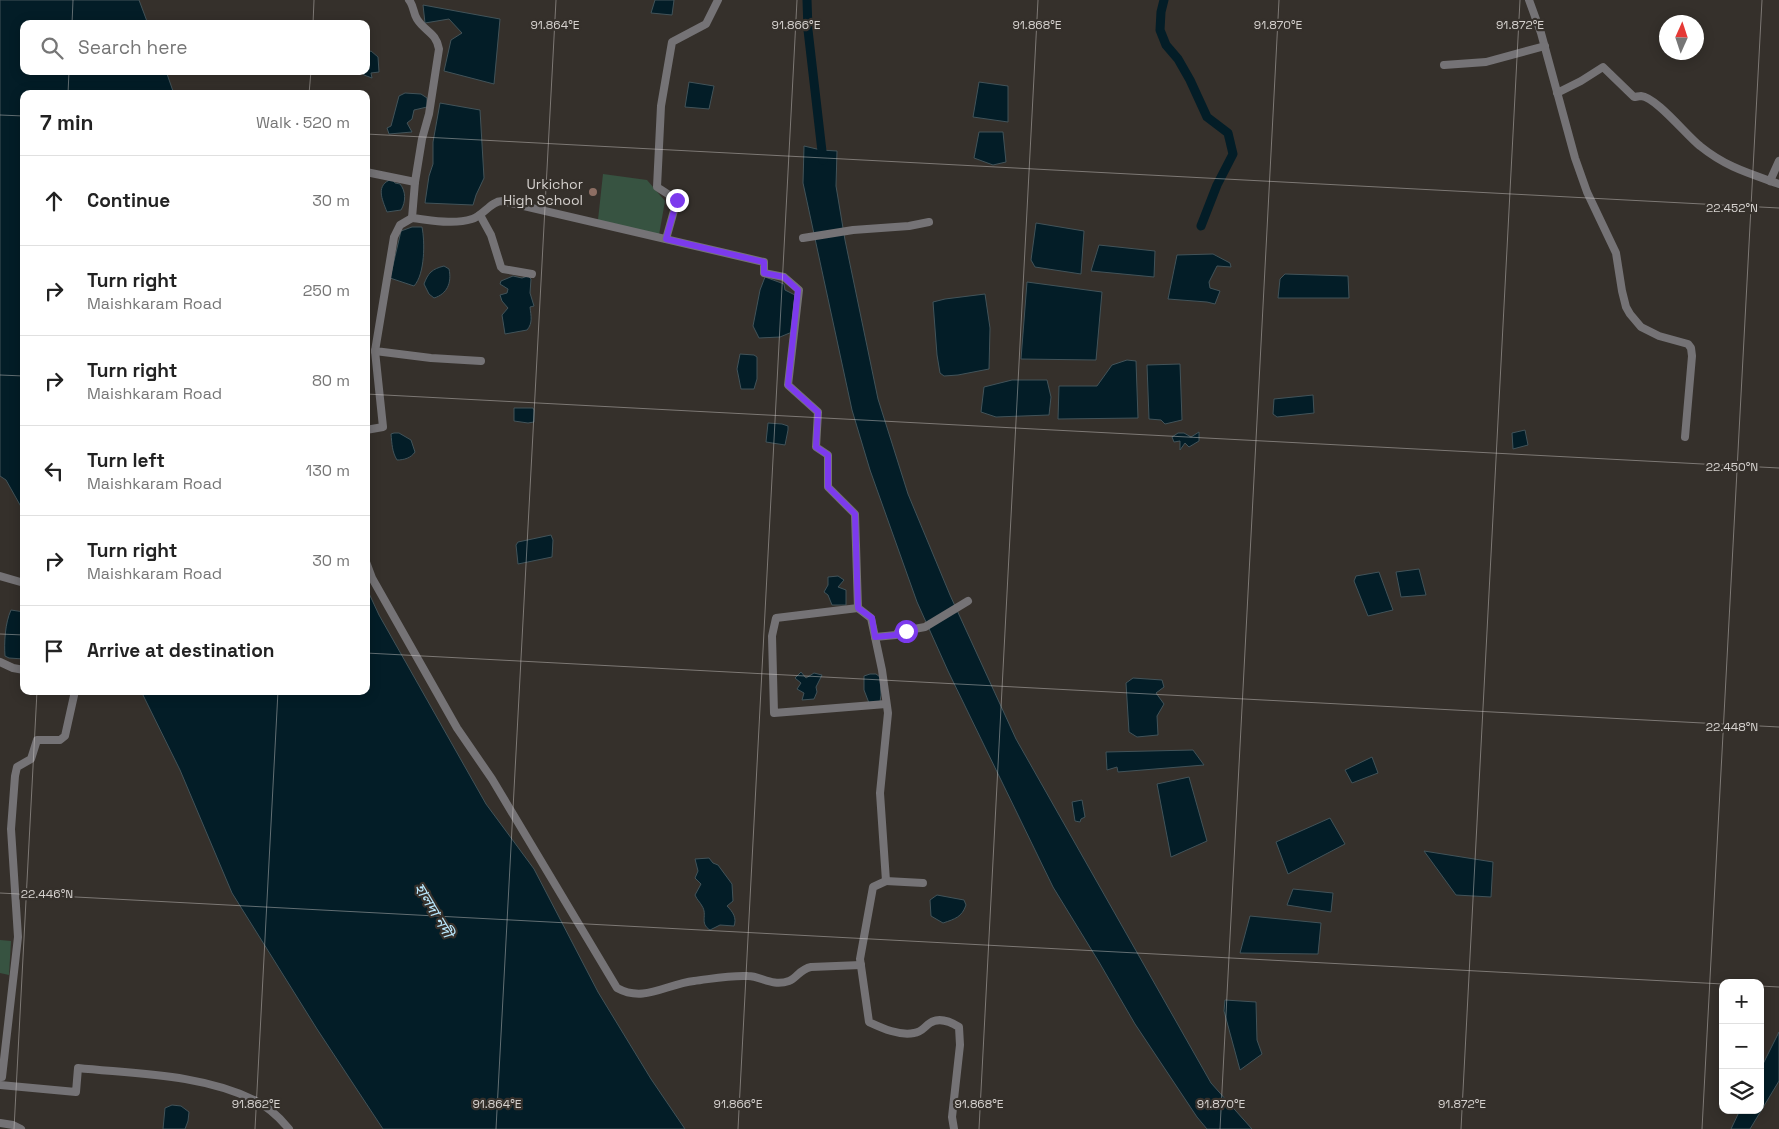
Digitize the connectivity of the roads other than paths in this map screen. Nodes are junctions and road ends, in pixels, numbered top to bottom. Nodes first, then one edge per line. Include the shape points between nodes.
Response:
1 (409, 0) edge
2 (718, 0) edge
3 (1529, 0) edge
4 (1545, 46) junction
5 (1444, 65) dead end
6 (1557, 93) junction
7 (1779, 161) edge
8 (370, 173) edge
9 (1770, 181) junction
10 (415, 182) junction
11 (1779, 184) edge
12 (480, 216) junction
13 (412, 218) junction
14 (928, 222) dead end
15 (803, 238) dead end
16 (666, 239) junction
17 (532, 274) dead end
18 (375, 351) junction
19 (481, 361) dead end
20 (370, 429) edge
21 (1685, 437) dead end
22 (370, 573) edge
23 (0, 576) edge
24 (20, 581) edge
25 (968, 601) dead end
26 (858, 608) junction
27 (875, 637) junction
28 (0, 662) edge
29 (20, 669) edge
30 (74, 695) edge
31 (886, 704) junction
32 (886, 881) junction
33 (923, 883) dead end
34 (861, 965) junction
35 (0, 1077) edge
36 (0, 1086) edge
37 (0, 1123) edge
38 (21, 1129) edge
39 (289, 1129) edge
40 (954, 1129) edge

1 - 10 street via 418,21 431,32 439,50
2 - 16 street via 706,24 672,42 661,106 657,187 677,200
3 - 4 street
4 - 5 street via 1486,62
4 - 6 street
6 - 9 street via 1603,67 1634,97 1643,96 1656,104 1699,146 1724,164
6 - 21 street via 1587,192 1616,253 1624,301 1630,314 1641,327 1670,340 1684,342 1691,348
7 - 9 street
8 - 10 street
9 - 11 street
10 - 13 street
12 - 13 street via 454,222
12 - 16 street via 496,202 502,201
12 - 17 street via 491,236 501,267
13 - 18 street via 400,225 394,237
14 - 15 street
16 - 26 street via 764,262 764,273 784,277 798,290 788,385 818,412 816,447 828,455 828,487 855,514
18 - 19 street
18 - 20 street via 383,427
22 - 34 street via 457,728 492,779 617,988 636,995 692,981 749,976 766,982 790,981 804,968
23 - 24 street
25 - 27 street via 925,627
26 - 27 street via 872,618
26 - 31 street via 776,618 772,636 774,713
27 - 31 street
28 - 29 street
30 - 35 street via 65,736 60,740 37,740 31,759 18,767 15,776 11,829 18,937
31 - 32 street via 888,714 880,793
32 - 33 street
32 - 34 street via 873,887
34 - 40 street via 869,1022 889,1030 913,1033 936,1021 959,1027 952,1118
36 - 39 street via 76,1092 78,1068 174,1078 225,1088 256,1101 280,1118
37 - 38 street

